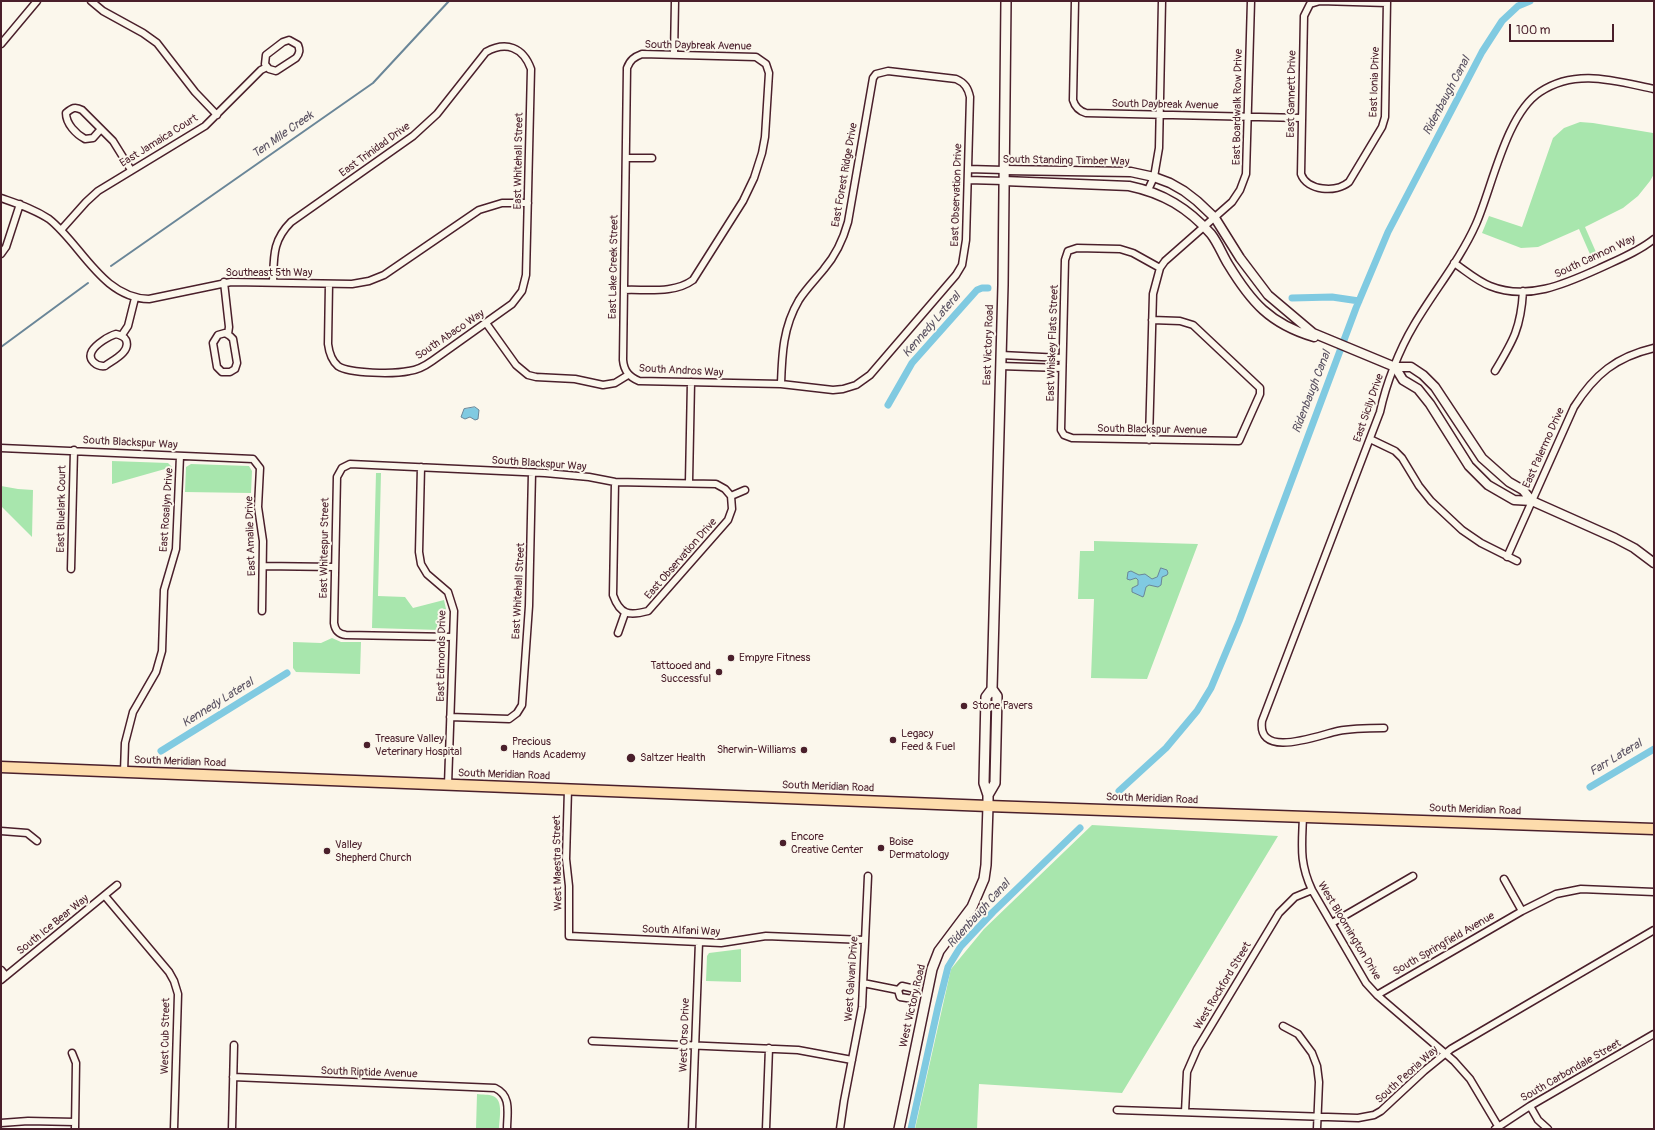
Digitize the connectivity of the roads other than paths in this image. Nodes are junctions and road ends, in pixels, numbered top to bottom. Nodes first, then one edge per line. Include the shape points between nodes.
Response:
1 (37, 1) edge
2 (90, 1) edge
3 (675, 1) edge
4 (1006, 1) edge
5 (1075, 1) edge
6 (1162, 1) edge
7 (1251, 1) edge
8 (1320, 1) edge
9 (1387, 2) edge
10 (1, 44) edge
11 (509, 47) joint
12 (674, 55) junction
13 (633, 58) joint
14 (267, 67) junction
15 (876, 74) joint
16 (1654, 89) edge
17 (217, 115) junction
18 (1160, 115) junction
19 (1248, 117) junction
20 (1302, 118) junction
21 (101, 129) junction
22 (626, 158) junction
23 (652, 158) dead end
24 (968, 169) junction
25 (131, 170) junction
26 (1004, 170) junction
27 (1154, 177) junction
28 (968, 180) junction
29 (1004, 181) junction
30 (1307, 184) joint
31 (1148, 190) junction
32 (1, 198) edge
33 (528, 203) junction
34 (20, 204) junction
35 (1215, 218) junction
36 (1204, 227) junction
37 (61, 230) junction
38 (1654, 239) edge
39 (1, 254) edge
40 (1454, 263) junction
41 (1160, 268) junction
42 (224, 282) junction
43 (273, 282) junction
44 (329, 284) junction
45 (524, 286) joint
46 (624, 290) junction
47 (1523, 292) junction
48 (136, 298) junction
49 (1152, 320) junction
50 (486, 323) junction
51 (228, 334) junction
52 (122, 336) junction
53 (1334, 342) junction
54 (1654, 348) edge
55 (1001, 355) junction
56 (1062, 358) junction
57 (1000, 366) junction
58 (1395, 367) junction
59 (1062, 368) junction
60 (1495, 371) dead end
61 (628, 375) junction
62 (691, 382) junction
63 (781, 384) junction
64 (856, 385) joint
65 (1064, 435) joint
66 (1370, 439) junction
67 (1149, 440) junction
68 (1, 448) edge
69 (74, 450) junction
70 (180, 456) junction
71 (256, 462) joint
72 (421, 467) junction
73 (342, 468) joint
74 (532, 473) junction
75 (615, 482) junction
76 (689, 482) junction
77 (745, 490) dead end
78 (731, 496) junction
79 (1532, 501) junction
80 (1507, 557) junction
81 (1517, 561) dead end
82 (1654, 563) edge
83 (262, 566) junction
84 (335, 567) junction
85 (71, 569) dead end
86 (262, 611) dead end
87 (625, 613) junction
88 (618, 633) dead end
89 (453, 637) junction
90 (450, 717) junction
91 (1384, 728) dead end
92 (1, 767) edge
93 (124, 772) junction
94 (448, 785) junction
95 (568, 789) junction
96 (988, 801) junction
97 (1303, 816) junction
98 (1654, 828) edge
99 (1, 831) edge
100 (37, 841) dead end
101 (868, 876) dead end
102 (1413, 876) dead end
103 (1504, 879) dead end
104 (117, 885) dead end
105 (1312, 890) junction
106 (1654, 892) edge
107 (105, 896) junction
108 (1522, 911) junction
109 (1332, 923) junction
110 (1654, 930) edge
111 (569, 936) joint
112 (865, 940) junction
113 (699, 942) junction
114 (1, 970) edge
115 (4, 978) edge
116 (864, 983) junction
117 (898, 990) junction
118 (915, 993) junction
119 (1377, 995) junction
120 (926, 996) junction
121 (1283, 1026) dead end
122 (1654, 1034) edge
123 (592, 1041) dead end
124 (234, 1045) dead end
125 (695, 1045) junction
126 (769, 1048) junction
127 (72, 1053) dead end
128 (1445, 1054) junction
129 (852, 1060) junction
130 (233, 1077) junction
131 (1530, 1106) junction
132 (1117, 1110) dead end
133 (1185, 1112) junction
134 (1318, 1117) junction
135 (75, 1122) junction
136 (1, 1124) edge
137 (1496, 1128) edge
138 (75, 1129) edge
139 (174, 1129) edge
140 (232, 1129) edge
141 (507, 1129) edge
142 (692, 1129) edge
143 (766, 1129) edge
144 (840, 1129) edge
145 (900, 1129) edge
146 (1317, 1129) edge
147 (1548, 1129) edge

1 - 10 street
2 - 17 street via 156,43
3 - 12 street
4 - 26 main road, East Victory Road
5 - 18 street, South Daybreak Avenue via 1073,100 1078,109 1086,113
6 - 18 street
7 - 19 street, East Boardwalk Row Drive
8 - 9 street
8 - 20 street, East Gannett Drive via 1310,4 1304,16
9 - 30 street, East Ionia Drive via 1385,117 1382,127 1349,182 1343,187 1316,188
11 - 33 street, East Whitehall Street via 523,55 531,69
11 - 43 street, East Trinidad Drive via 501,46 486,52 448,102 425,126 291,222 280,234 274,250
12 - 13 street, South Daybreak Avenue via 642,54
12 - 46 street, South Daybreak Avenue via 756,57 766,64 769,73 761,159 743,201 698,275 687,285 671,289
13 - 22 street, East Lake Creek Street via 627,68
14 - 14 street via 266,55 283,42 292,41 298,45 299,52 296,58 276,71
14 - 17 street, East Jamaica Court
15 - 24 street, East Observation Drive via 888,71 956,79 966,86 970,97
15 - 63 street, East Forest Ridge Drive via 872,83 844,236 832,258 806,290 792,313 783,341
16 - 40 street, East Sicily Drive via 1595,78 1579,78 1565,80 1531,99 1517,118 1476,224
17 - 25 street, East Jamaica Court via 198,131
18 - 19 street, South Daybreak Avenue
18 - 27 street via 1160,148
19 - 20 street, South Daybreak Avenue
19 - 35 street, East Boardwalk Row Drive via 1246,174 1232,202
20 - 30 street, East Gannett Drive via 1301,174
21 - 21 street via 77,107 66,113 69,124 85,139 93,138
21 - 25 street via 113,140
22 - 23 street
22 - 46 street, East Lake Creek Street
24 - 26 street, South Standing Timber Way
24 - 28 street, East Observation Drive
25 - 37 street, East Jamaica Court via 92,196
26 - 27 street, South Standing Timber Way via 1132,172
26 - 29 main road, East Victory Road
27 - 31 street
27 - 35 street, South Standing Timber Way via 1184,191
28 - 29 street, South Standing Timber Way
28 - 64 street, East Observation Drive via 965,252 962,265 870,375
29 - 31 street, South Standing Timber Way via 1128,186
29 - 55 main road, East Victory Road
31 - 36 street, South Standing Timber Way via 1176,203
32 - 34 street, Southeast 5th Way
33 - 44 street, Southeast 5th Way via 502,203 479,210 376,279 352,284
33 - 45 street, East Whitehall Street
34 - 37 street, Southeast 5th Way via 42,215
34 - 39 street via 6,247
35 - 36 street, East Boardwalk Row Drive
35 - 53 street, South Standing Timber Way via 1240,258 1268,295 1312,333
36 - 41 street, East Boardwalk Row Drive
36 - 53 street, South Standing Timber Way via 1212,235 1250,297 1273,319 1292,329
37 - 48 street, Southeast 5th Way via 110,284
38 - 47 street, South Cannon Way via 1626,256 1572,281 1539,291
40 - 47 street, South Cannon Way via 1490,286
40 - 58 street, East Sicily Drive via 1414,326
41 - 49 street, East Boardwalk Row Drive via 1153,294
41 - 56 street, East Whiskey Flats Street via 1120,249 1076,248 1068,251 1065,260
42 - 43 street, Southeast 5th Way
42 - 48 street, Southeast 5th Way via 156,298
42 - 51 street via 230,327
43 - 44 street, Southeast 5th Way
44 - 50 street, South Abaco Way via 329,352 332,359 345,370 393,373 418,369
45 - 50 street, South Abaco Way via 512,304
46 - 61 street, East Lake Creek Street via 623,360
47 - 60 street via 1521,318 1513,342
48 - 52 street via 128,326
49 - 67 street, East Boardwalk Row Drive
49 - 67 street, South Blackspur Avenue via 1180,321 1193,325 1260,388 1260,394 1240,441
50 - 61 street, South Andros Way via 516,365 536,377 581,380 603,385 614,383
51 - 51 street via 218,335 213,343 217,366 226,373 233,371 237,363 233,339
52 - 52 street via 113,335 96,347 91,354 94,363 106,366 123,353 127,344
53 - 58 street, South Standing Timber Way
54 - 79 street, East Palermo Drive via 1618,360 1586,388 1574,407
55 - 56 street
55 - 57 main road, East Victory Road
56 - 59 street, East Whiskey Flats Street
57 - 59 street
57 - 96 main road, East Victory Road via 992,690 997,696 995,783
58 - 66 street, East Sicily Drive
58 - 79 street, South Standing Timber Way via 1411,367 1436,387 1482,458 1509,482 1523,490
58 - 79 street, South Standing Timber Way via 1403,380 1418,389 1430,404 1469,466 1488,485 1514,500
59 - 65 street, East Whiskey Flats Street via 1060,426
61 - 62 street, South Andros Way via 639,381
62 - 63 street, South Andros Way
62 - 76 street
63 - 64 street, South Andros Way via 833,390
65 - 67 street, South Blackspur Avenue via 1072,438
66 - 80 street via 1395,451 1431,501 1462,530
66 - 91 street, East Sicily Drive via 1261,728 1264,735 1276,742 1292,742 1337,731
68 - 69 street, South Blackspur Way
69 - 70 street, South Blackspur Way
69 - 85 street, East Bluelark Court
70 - 71 street, South Blackspur Way via 250,458
70 - 93 street, East Rosalyn Drive via 176,549 164,590 162,651 156,672 133,712 125,743
71 - 83 street, East Amalie Drive via 260,468 258,507 262,532
72 - 73 street, South Blackspur Way via 350,464
72 - 74 street, South Blackspur Way
72 - 89 street, East Edmonds Drive via 421,564 427,574 448,592 454,611
73 - 84 street, East Whitespur Street via 337,477
74 - 75 street, South Blackspur Way via 589,477
74 - 90 street, East Whitehall Street via 529,606 520,710 508,719
75 - 76 street, South Blackspur Way
75 - 87 street via 613,595 617,606
76 - 78 street, South Blackspur Way via 716,484
77 - 78 street
78 - 87 street, East Observation Drive via 732,509 728,520 648,611
79 - 80 street, East Palermo Drive
79 - 82 street, South Standing Timber Way via 1615,538
80 - 81 street
83 - 84 street
83 - 86 street, East Amalie Drive
84 - 89 street, East Whitespur Street via 334,622 340,634
87 - 88 street
89 - 90 street, East Edmonds Drive
90 - 94 street, East Edmonds Drive
92 - 93 main road, South Meridian Road
93 - 94 main road, South Meridian Road
94 - 95 main road, South Meridian Road
95 - 96 main road, South Meridian Road
95 - 111 street, West Maestra Street via 566,859
96 - 97 main road, South Meridian Road
96 - 120 main road, West Victory Road via 986,865 979,892 972,907 939,951
97 - 98 main road, South Meridian Road
97 - 105 street, West Bloomington Drive via 1302,863
99 - 100 street via 27,833
101 - 112 street, West Galvani Drive
102 - 109 street
103 - 108 street
104 - 107 street, South Ice Bear Way
105 - 109 street, West Bloomington Drive
105 - 133 street, West Rockford Street via 1295,897 1279,913 1197,1049 1187,1072
106 - 108 street, South Springfield Avenue via 1581,889 1556,894
107 - 115 street, South Ice Bear Way
107 - 139 street, West Cub Street via 169,972 178,994
108 - 119 street, South Springfield Avenue
109 - 119 street, West Bloomington Drive via 1366,983
110 - 128 street, South Peoria Way
111 - 113 street, South Alfani Way
112 - 113 street, South Alfani Way via 766,936 721,943
112 - 116 street, West Galvani Drive
113 - 125 street, West Orso Drive
114 - 115 street
116 - 117 street
116 - 129 street, West Galvani Drive
117 - 118 street via 902,986 915,988
117 - 118 street via 900,997 912,999
118 - 120 street
119 - 128 street, West Bloomington Drive
120 - 145 main road, West Victory Road
121 - 134 street via 1298,1034 1312,1053 1317,1066
122 - 131 street, South Carbondale Street
123 - 125 street
124 - 130 street
125 - 126 street
125 - 142 street, West Orso Drive
126 - 129 street via 798,1050
126 - 143 street
127 - 135 street via 76,1063
128 - 134 street, South Peoria Way via 1374,1115 1358,1118
128 - 137 street, West Bloomington Drive via 1470,1079
129 - 144 street, West Galvani Drive
130 - 140 street
130 - 141 street, South Riptide Avenue via 495,1088 502,1092 507,1100
131 - 137 street, South Carbondale Street
131 - 147 street via 1538,1120
132 - 133 street, South Peoria Way
133 - 134 street, South Peoria Way
134 - 146 street
135 - 136 street via 23,1121
135 - 138 street

